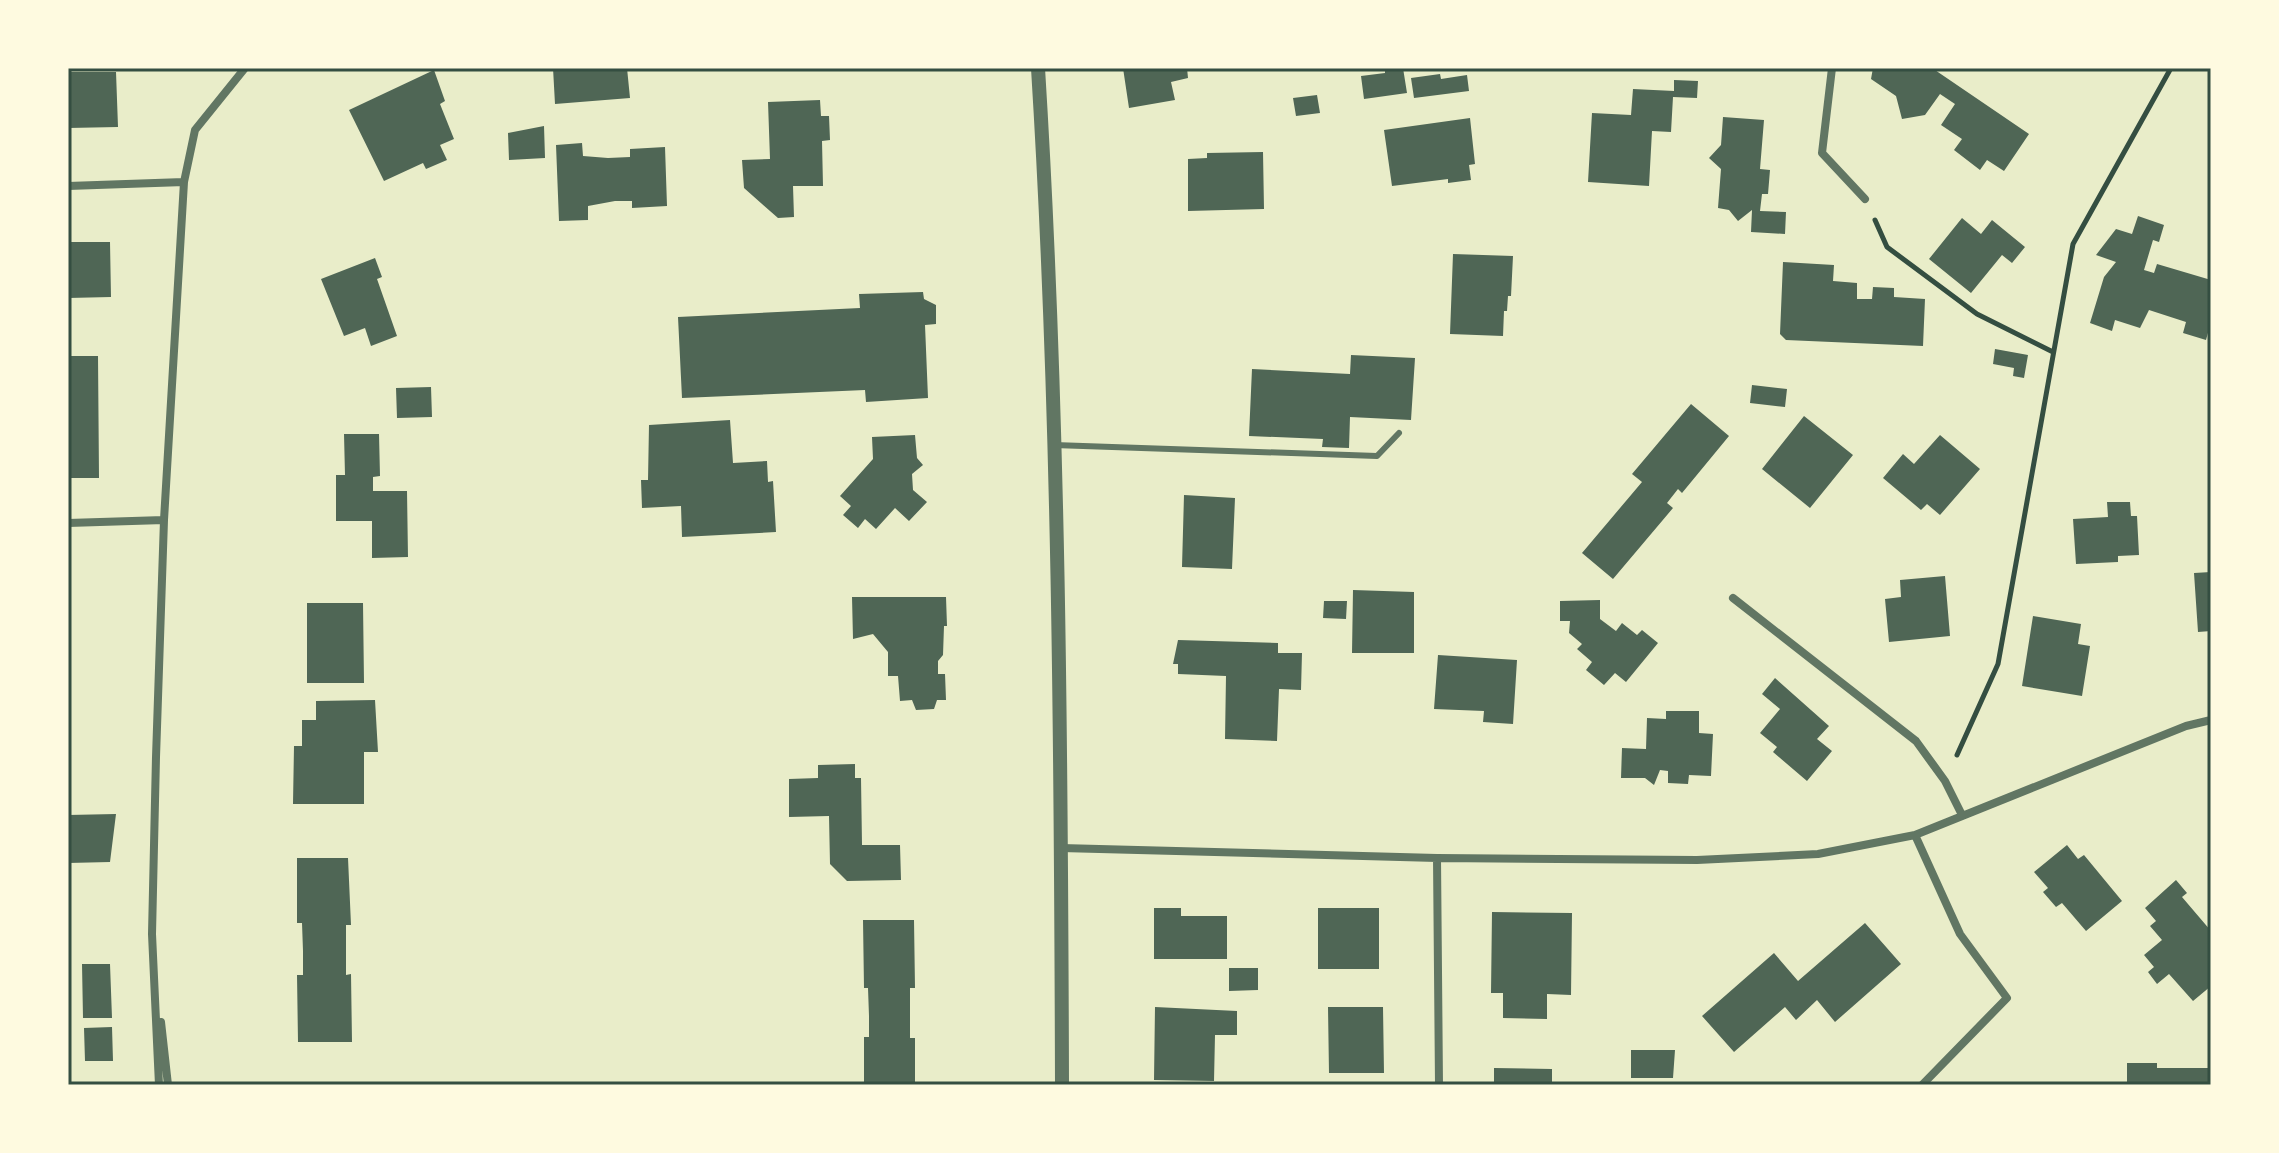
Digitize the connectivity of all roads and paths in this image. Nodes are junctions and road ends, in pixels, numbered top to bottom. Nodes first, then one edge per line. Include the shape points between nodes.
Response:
1 (245, 68) edge
2 (1038, 68) edge
3 (1832, 68) edge
4 (2171, 68) edge
5 (184, 182) junction
6 (68, 186) edge
7 (1865, 199) joint
8 (2053, 352) junction
9 (1399, 433) dead end
10 (1054, 445) junction
11 (164, 520) junction
12 (68, 523) edge
13 (1733, 598) dead end
14 (2211, 720) edge
15 (1945, 781) junction
16 (1962, 815) junction
17 (1915, 835) junction
18 (1061, 848) junction
19 (1437, 858) junction
20 (152, 934) junction
21 (159, 1085) edge
22 (168, 1085) edge
23 (1062, 1085) edge
24 (1439, 1085) edge
25 (1922, 1085) edge

1 - 5 street via 195,130
2 - 10 street
3 - 7 street via 1822,153
4 - 8 path via 2073,244
5 - 6 street
5 - 11 street
7 - 8 path via 1887,247 1977,314
8 - 15 path via 1998,664
9 - 10 lane via 1377,456
10 - 18 street
11 - 12 street
11 - 20 street
13 - 15 street via 1916,741
14 - 16 street
15 - 16 street
16 - 17 street
17 - 19 street via 1818,854
17 - 25 street via 1960,934 2007,998
18 - 19 street
18 - 23 street
19 - 24 street
20 - 21 street
20 - 22 street

